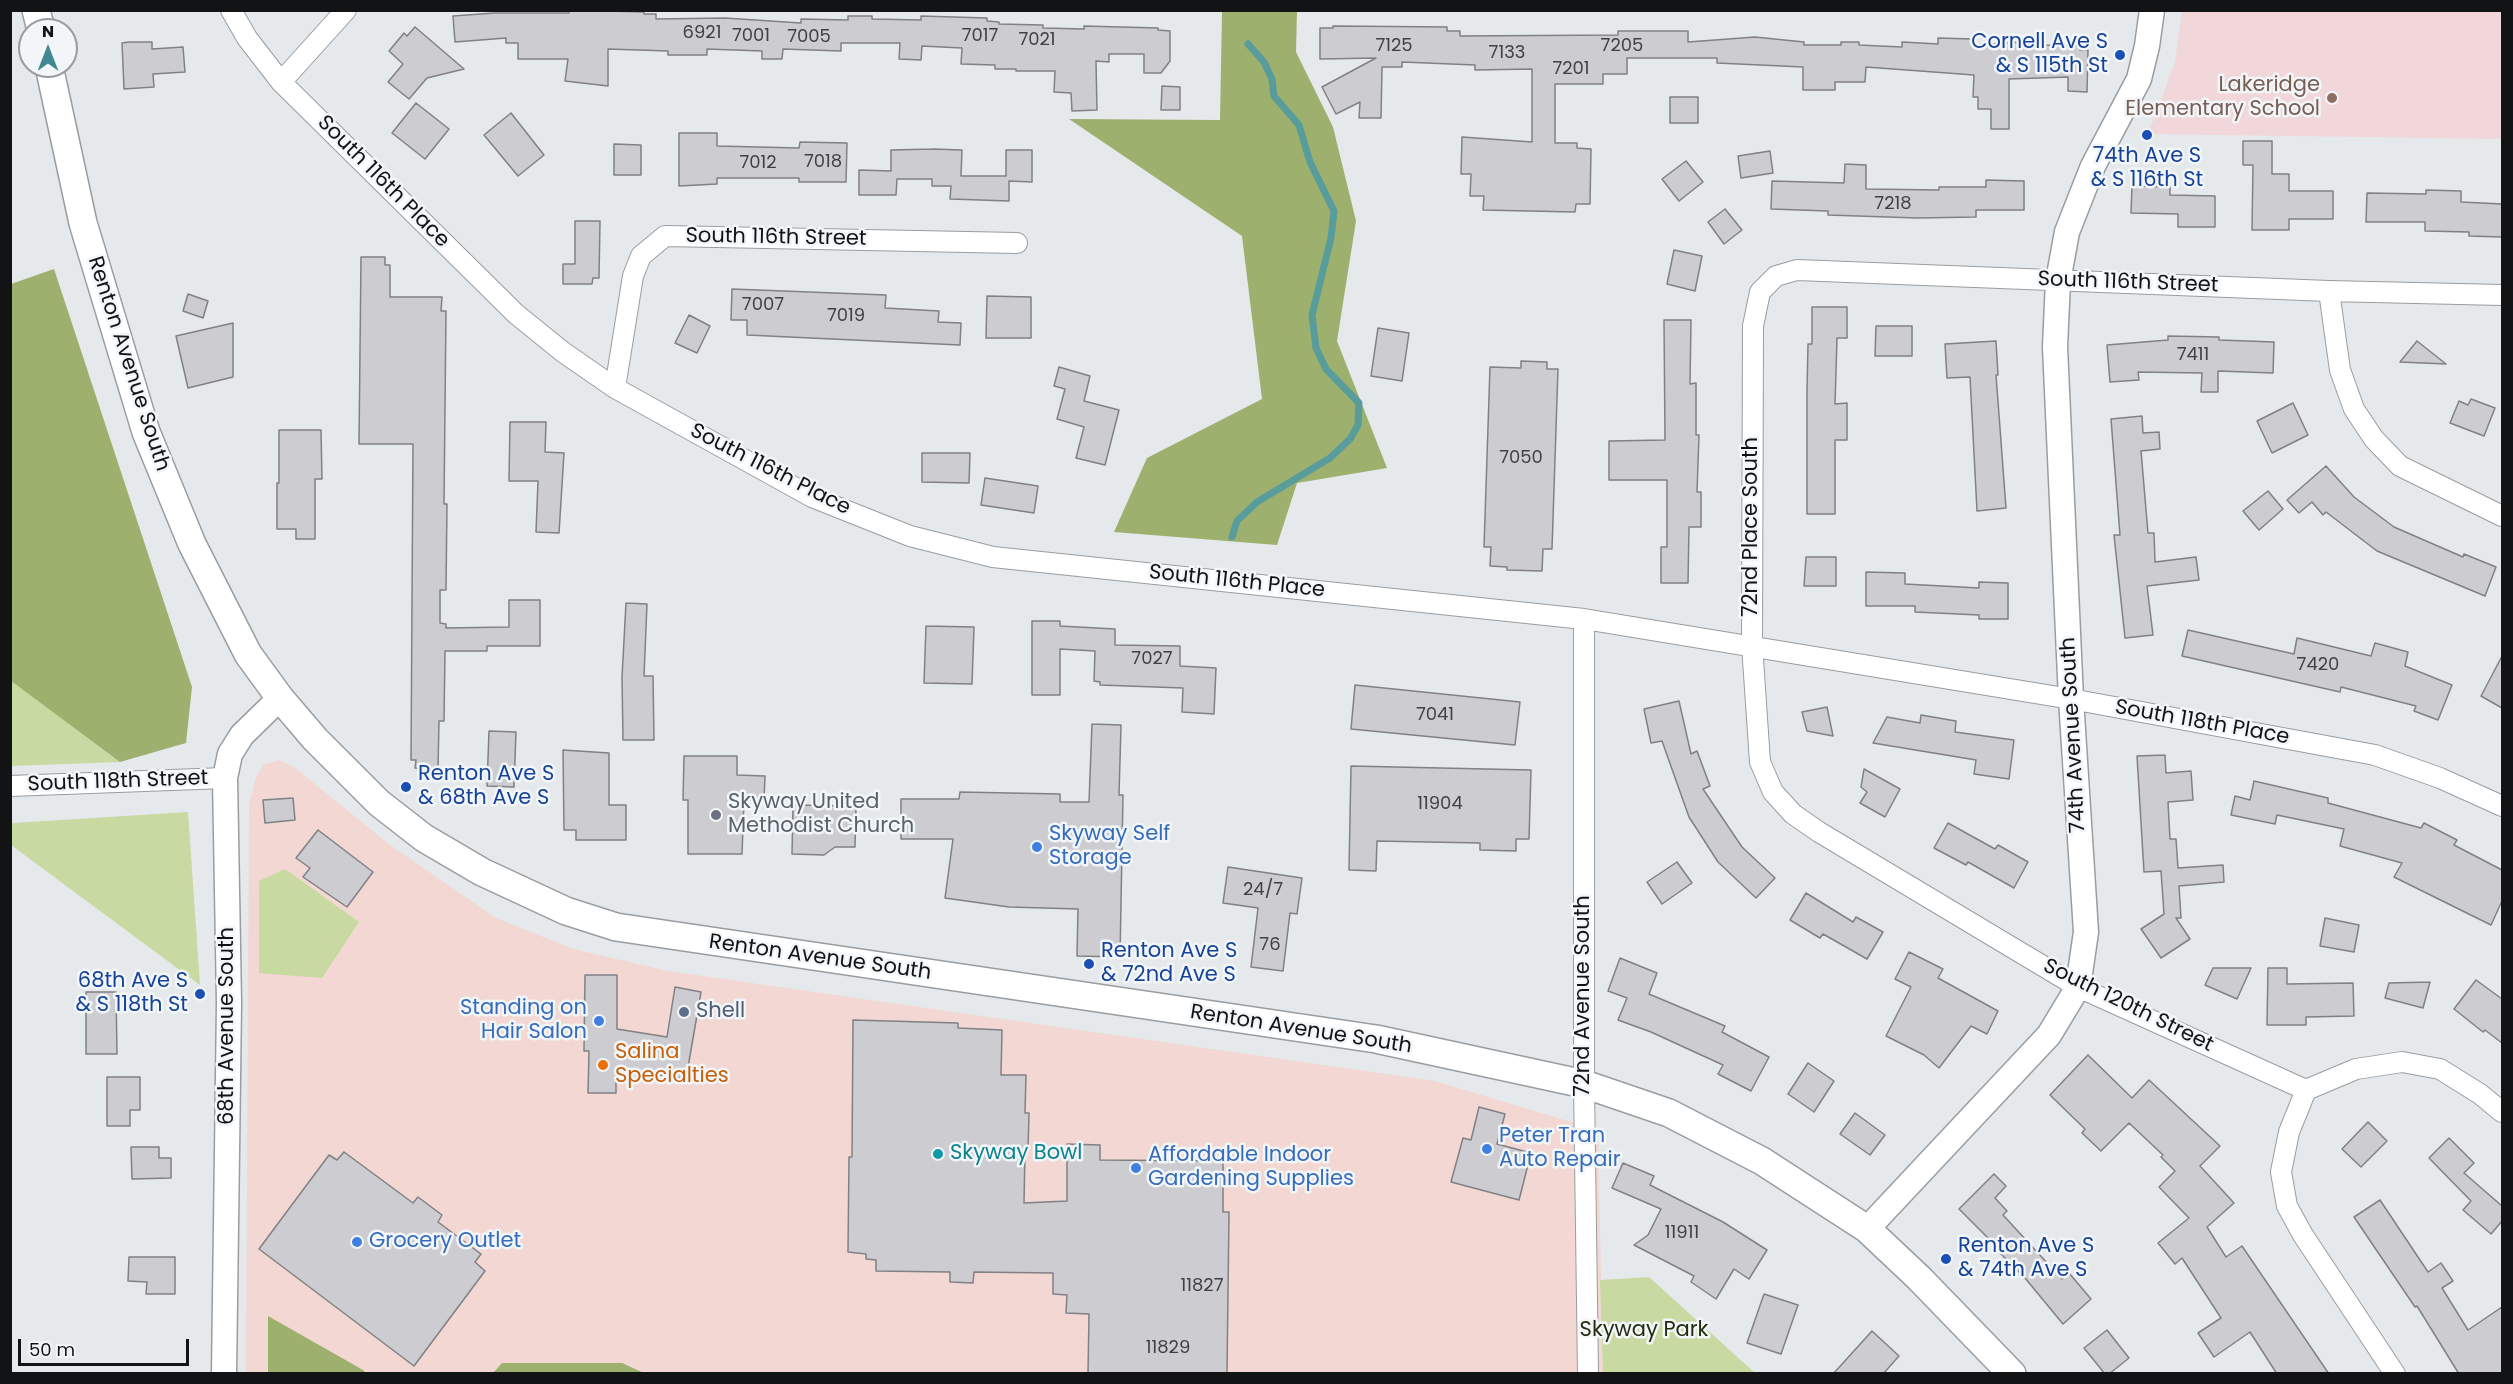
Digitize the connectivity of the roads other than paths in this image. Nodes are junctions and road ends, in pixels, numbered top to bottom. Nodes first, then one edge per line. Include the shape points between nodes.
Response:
1 (231, 10) edge
2 (346, 10) edge
3 (2152, 10) edge
4 (52, 78) edge
5 (281, 82) junction
6 (1017, 243) dead end
7 (2058, 281) junction
8 (2329, 291) junction
9 (1760, 292) joint
10 (2502, 295) edge
11 (615, 388) junction
12 (2502, 516) edge
13 (1584, 619) junction
14 (1752, 645) junction
15 (280, 698) junction
16 (2071, 699) junction
17 (1760, 762) joint
18 (225, 778) junction
19 (10, 786) edge
20 (2502, 806) edge
21 (2078, 987) junction
22 (1584, 1084) junction
23 (2306, 1090) junction
24 (2502, 1112) edge
25 (1868, 1229) junction
26 (224, 1374) edge
27 (1588, 1374) edge
28 (2012, 1374) edge
29 (2395, 1374) edge

1 - 5 street, South 116th Place
2 - 5 street
3 - 7 street, 74th Avenue South via 2139,79 2093,166 2067,232
4 - 15 main road, Renton Avenue South via 83,223 146,432 192,544 248,654
5 - 11 street, South 116th Place via 516,314
6 - 11 street, South 116th Street via 665,236 641,256 633,276
7 - 8 street, South 116th Street
7 - 9 street, South 116th Street via 1797,270 1776,276
7 - 16 street, 74th Avenue South via 2055,347
8 - 10 street, South 116th Street
8 - 12 street via 2340,370 2354,409 2374,439 2400,466
9 - 14 street, 72nd Place South via 1753,326
11 - 13 street, South 116th Place via 812,497 910,536 993,556
13 - 14 street, South 116th Place
13 - 22 street, 72nd Avenue South
14 - 16 street, South 118th Place
14 - 17 street, 72nd Place South
15 - 18 street, 68th Avenue South via 242,735 230,754
15 - 22 main road, Renton Avenue South via 379,803 424,838 482,872 566,911 616,927 1376,1039
16 - 20 street, South 118th Place via 2375,755
16 - 21 street, 74th Avenue South via 2086,932
17 - 21 street, South 120th Street via 1773,792 1819,832
18 - 19 street, South 118th Street
18 - 26 street, 68th Avenue South via 229,1003
21 - 23 street, South 120th Street
21 - 25 street, 74th Avenue South via 2049,1035
22 - 25 main road, Renton Avenue South via 1678,1118 1762,1161
22 - 27 street, 72nd Avenue South
23 - 24 street via 2356,1069 2402,1062 2440,1069
23 - 29 street via 2289,1132 2282,1172 2287,1206
25 - 28 main road, Renton Avenue South

